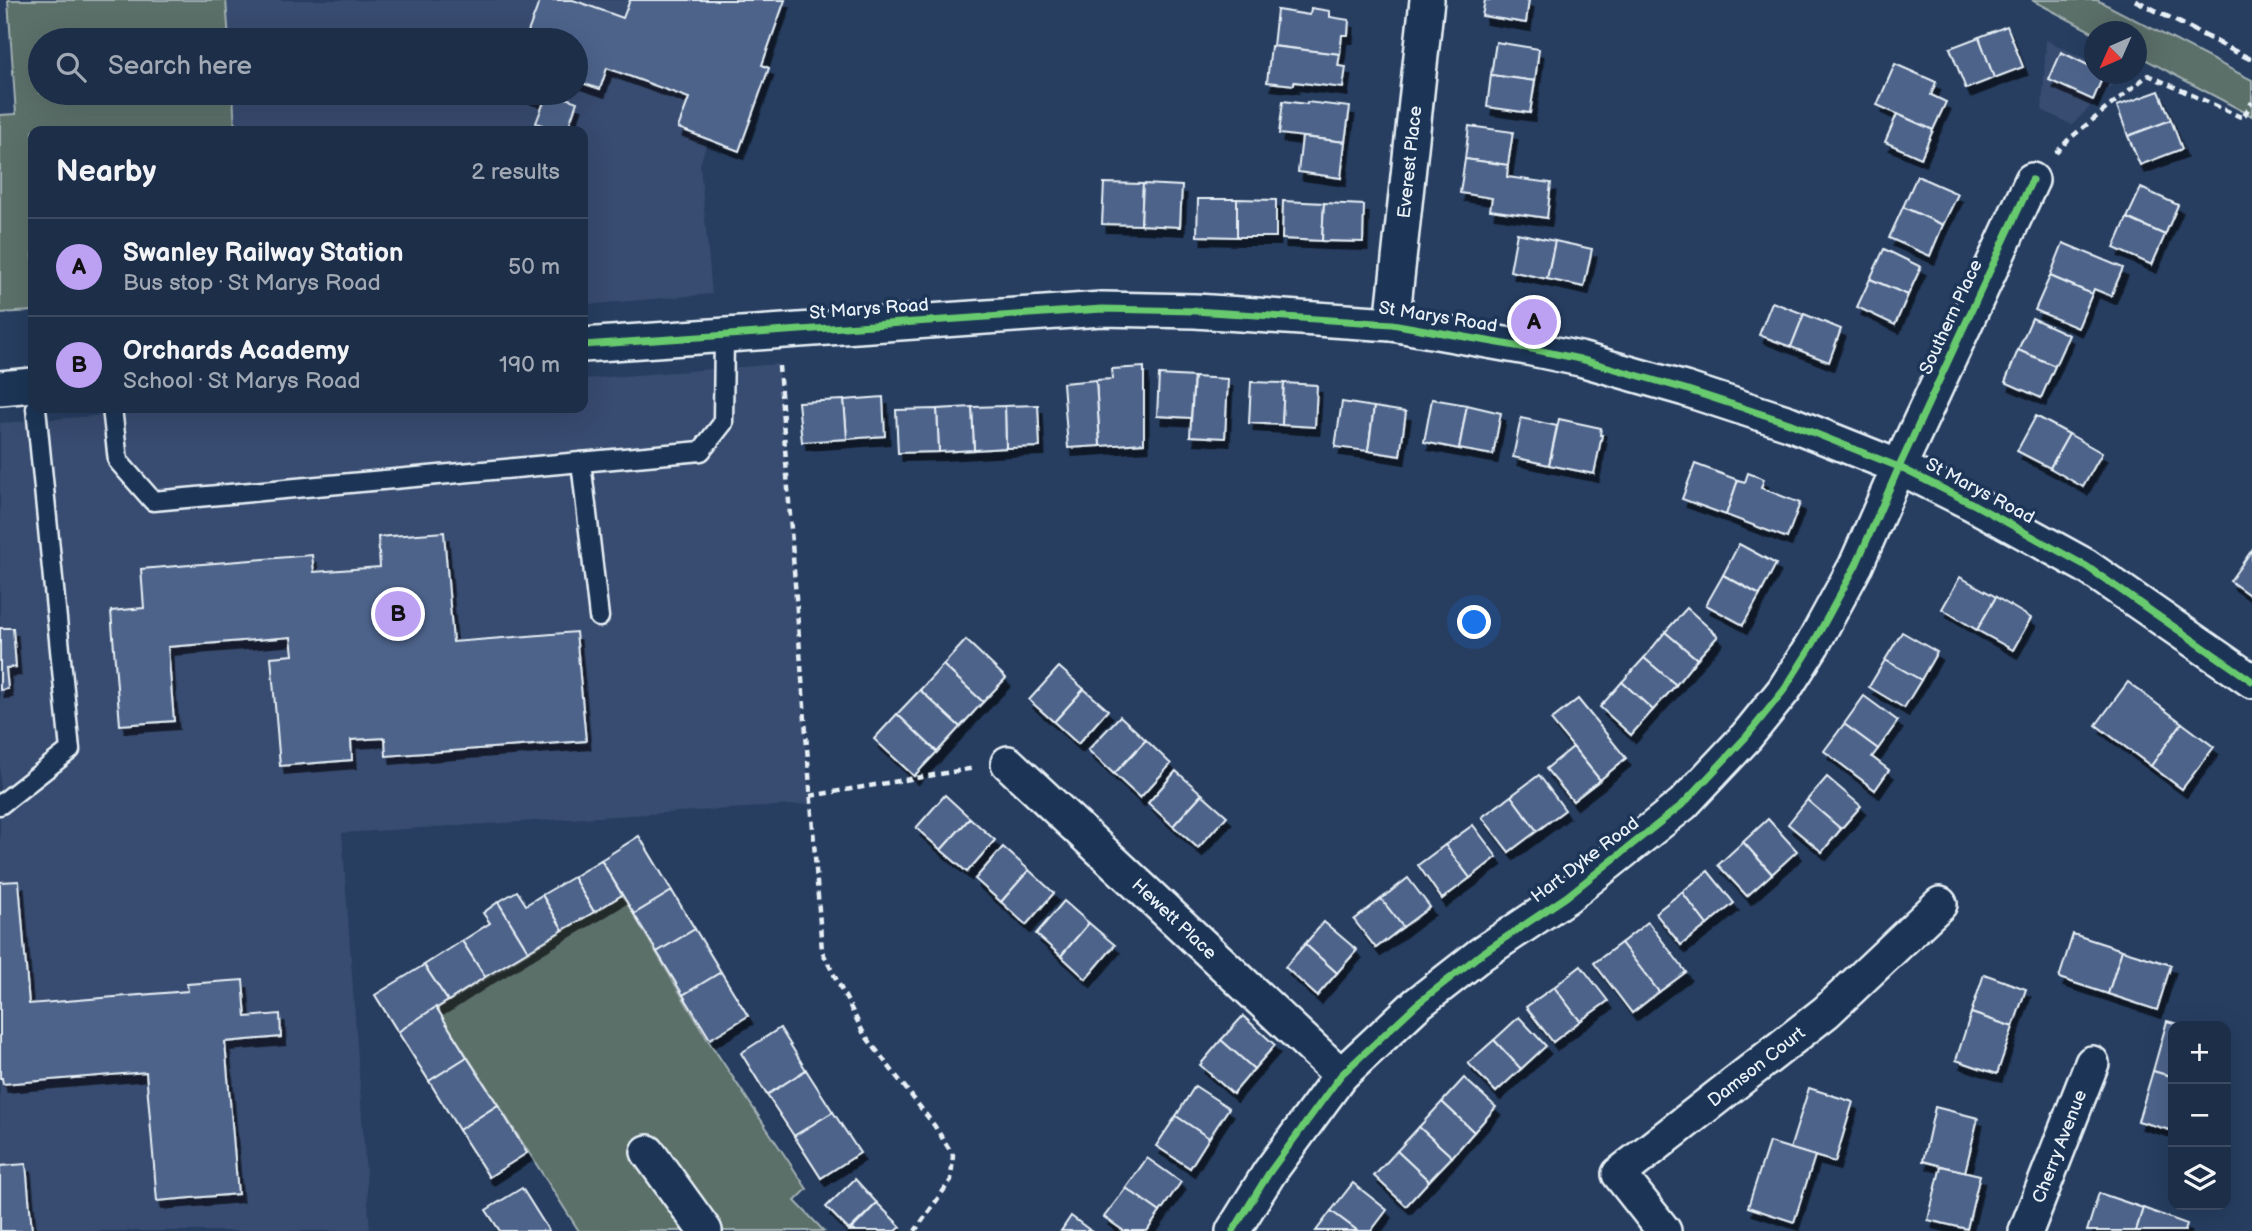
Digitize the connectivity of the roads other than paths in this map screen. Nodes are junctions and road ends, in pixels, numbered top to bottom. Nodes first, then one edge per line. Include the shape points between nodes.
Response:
1 (1427, 0) edge
2 (2032, 180) road end
3 (1392, 324) junction
4 (724, 334) junction
5 (588, 345) edge
6 (28, 385) edge
7 (0, 388) edge
8 (36, 413) edge
9 (113, 413) edge
10 (581, 462) junction
11 (1899, 467) junction
12 (599, 617) dead end
13 (2252, 681) edge
14 (1008, 763) road end
15 (0, 806) edge
16 (1940, 904) dead end
17 (2092, 1063) dead end
18 (1341, 1075) junction
19 (648, 1152) dead end
20 (705, 1231) edge
21 (1233, 1231) edge
22 (1664, 1231) edge
23 (2026, 1231) edge

1 - 3 street, Everest Place
2 - 11 street, Southern Place
3 - 4 street, St Marys Road via 1102,309
3 - 11 street, St Marys Road via 1580,359 1788,423
4 - 5 street, St Marys Road
4 - 10 lane via 723,424 701,451
6 - 7 street
8 - 15 lane via 70,750
9 - 10 lane via 118,461 152,501
10 - 12 lane
11 - 13 street, St Marys Road via 2086,566
11 - 18 street, Hart Dyke Road via 1856,565 1813,644 1746,737 1684,804 1566,897 1417,1004
14 - 18 street, Hewett Place
16 - 22 street, Damson Court via 1826,1012 1619,1174
17 - 23 street, Cherry Avenue
18 - 21 street, Hart Dyke Road
19 - 20 street

